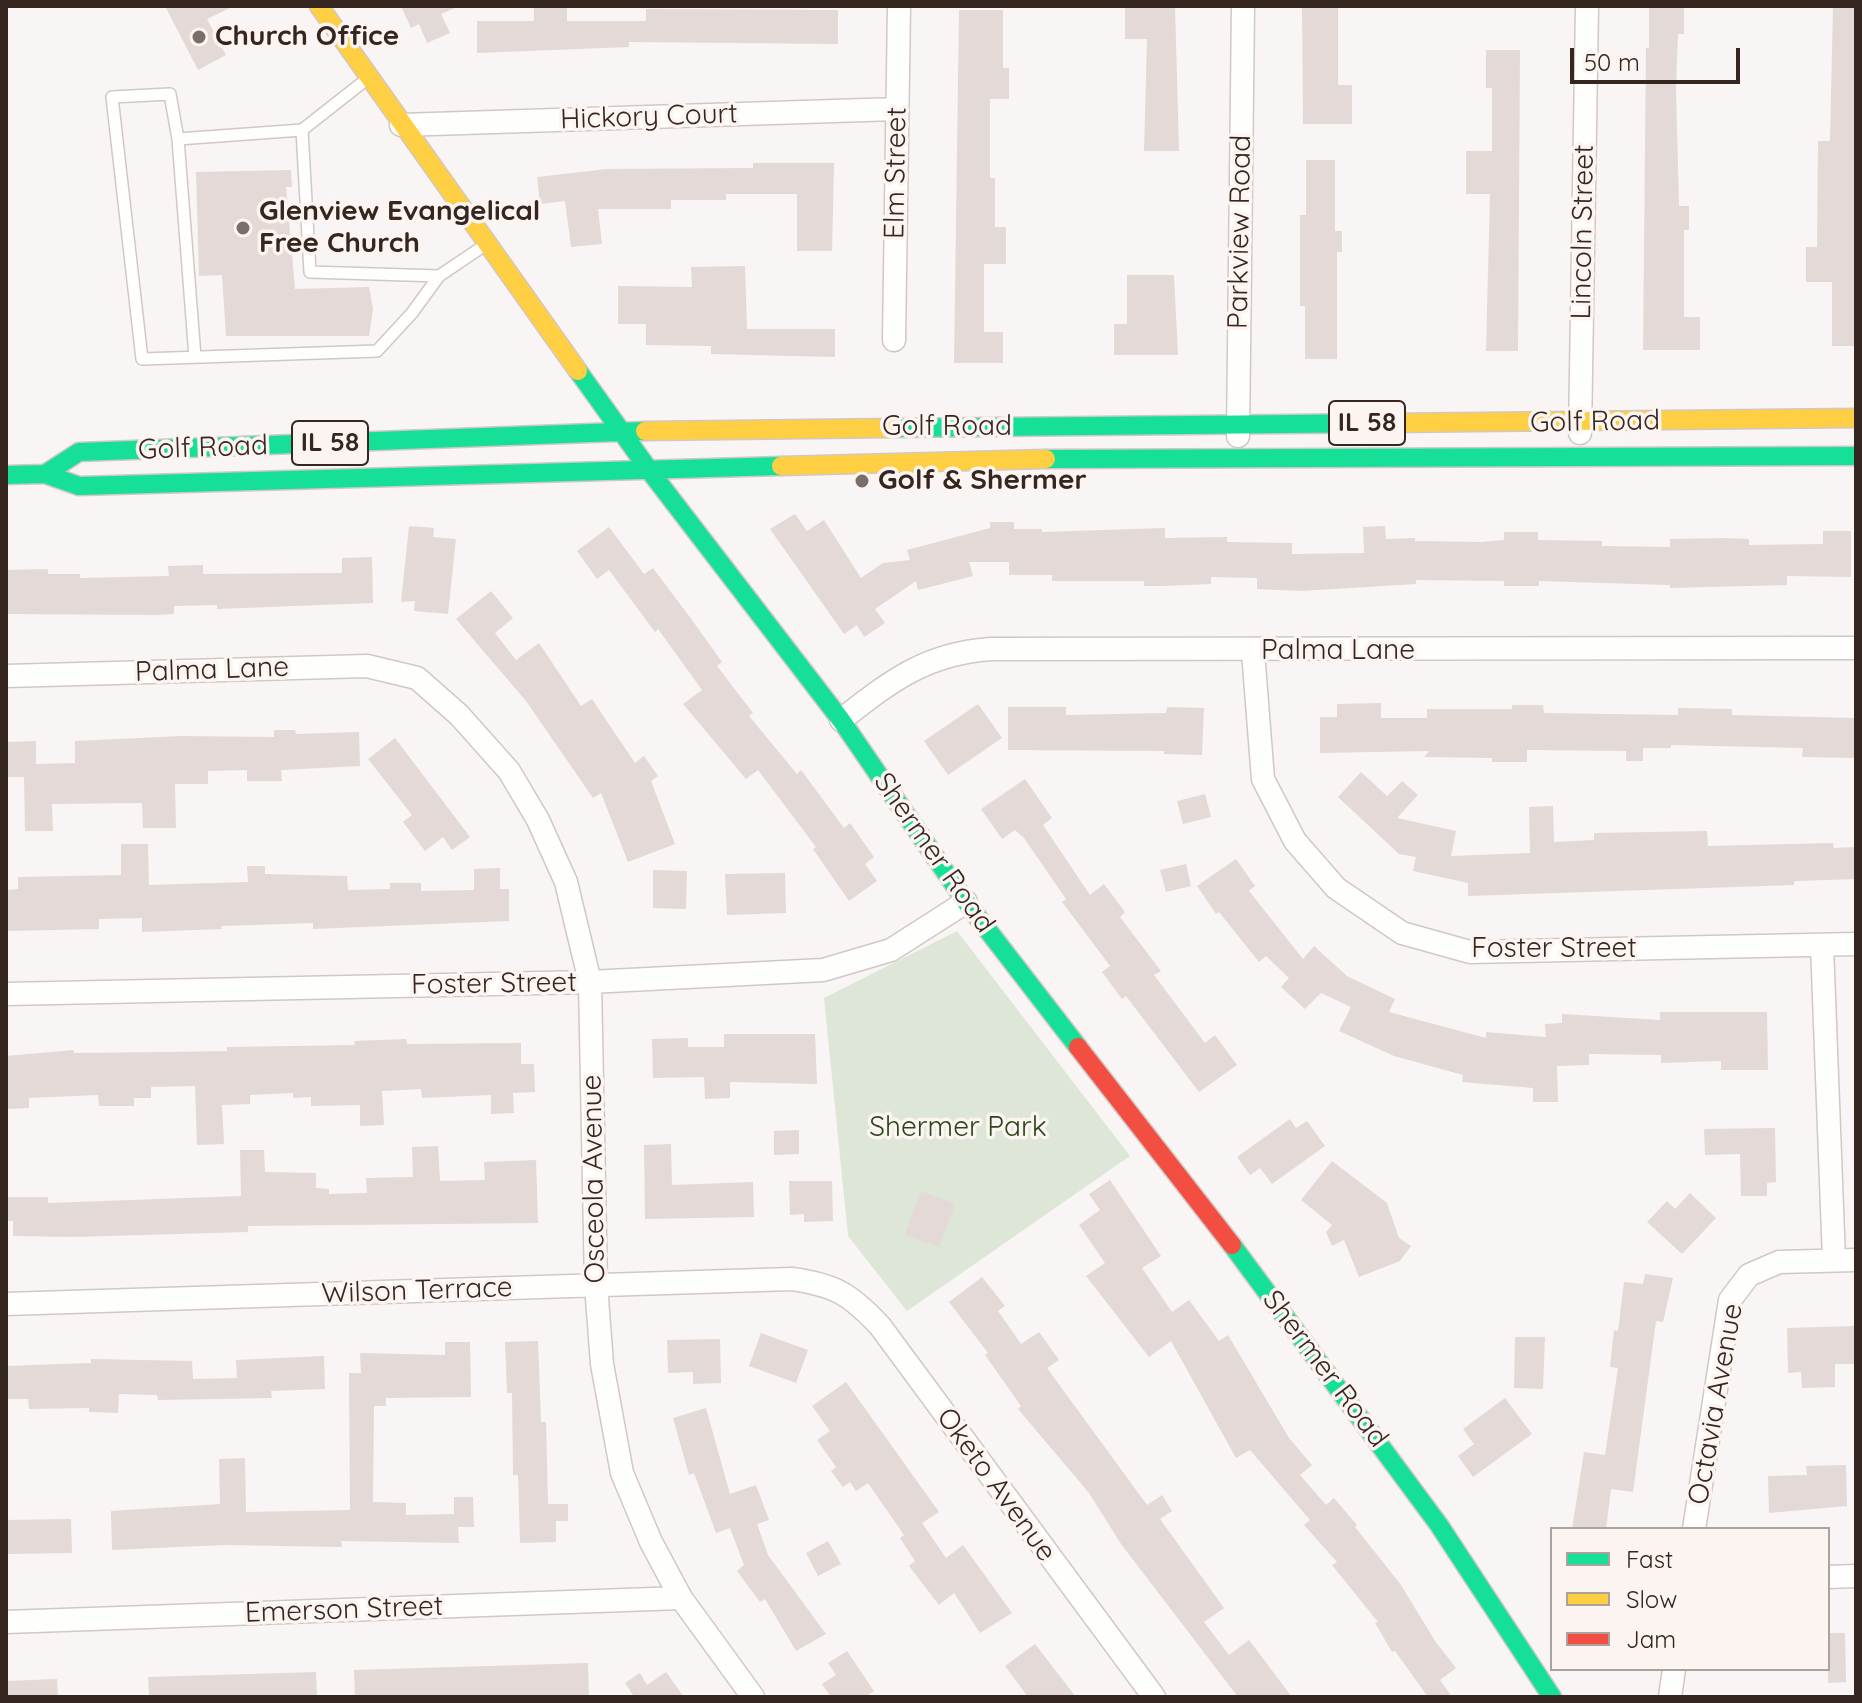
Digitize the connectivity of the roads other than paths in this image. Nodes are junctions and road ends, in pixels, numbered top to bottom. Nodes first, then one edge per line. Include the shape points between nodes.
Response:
1 (319, 6) edge
2 (899, 6) edge
3 (1243, 6) edge
4 (1587, 6) edge
5 (368, 78) junction
6 (896, 109) junction
7 (401, 125) junction
8 (302, 130) junction
9 (178, 139) junction
10 (488, 243) junction
11 (439, 276) junction
12 (894, 340) dead end
13 (195, 357) junction
14 (1856, 418) edge
15 (1580, 422) junction
16 (1238, 425) junction
17 (621, 431) junction
18 (1856, 456) edge
19 (1238, 457) junction
20 (1579, 459) junction
21 (649, 470) junction
22 (45, 474) junction
23 (6, 475) edge
24 (1856, 648) edge
25 (1253, 652) junction
26 (6, 676) edge
27 (417, 678) joint
28 (841, 720) junction
29 (966, 902) junction
30 (1856, 944) edge
31 (1822, 945) junction
32 (590, 982) junction
33 (6, 994) edge
34 (1845, 1260) edge
35 (828, 1284) joint
36 (596, 1285) junction
37 (6, 1304) edge
38 (1694, 1527) edge
39 (1856, 1576) edge
40 (1830, 1577) edge
41 (681, 1598) junction
42 (6, 1622) edge
43 (753, 1697) edge
44 (1154, 1697) edge
45 (1552, 1697) edge

1 - 5 main road, Shermer Road
2 - 6 street, Elm Street
3 - 16 street, Parkview Road
4 - 15 street, Lincoln Street
5 - 7 main road, Shermer Road
5 - 8 lane
6 - 7 street, Hickory Court
6 - 12 street, Elm Street
7 - 10 main road, Shermer Road
8 - 9 lane
8 - 11 lane via 310,272
9 - 13 lane
9 - 13 lane via 170,94 112,97 142,359
10 - 11 lane
10 - 17 main road, Shermer Road
11 - 13 lane via 377,351
14 - 15 main road, Golf Road / IL 58
15 - 16 main road, Golf Road / IL 58
15 - 20 street, Lincoln Street
16 - 17 main road, Golf Road / IL 58
16 - 19 street, Parkview Road
17 - 21 main road, Shermer Road
17 - 22 main road, Golf Road / IL 58 via 79,452
18 - 20 main road, Golf Road / IL 58
19 - 20 main road, Golf Road / IL 58
19 - 21 main road, Golf Road / IL 58
21 - 22 main road, Golf Road / IL 58 via 79,486
21 - 28 main road, Shermer Road
22 - 23 main road, Golf Road / IL 58
24 - 25 street, Palma Lane
25 - 28 street, Palma Lane via 956,652 885,686
25 - 31 street, Foster Street via 1263,779 1295,841 1336,888 1402,933 1470,952
26 - 27 street, Palma Lane via 367,666
27 - 32 street, Osceola Avenue via 509,771 538,820 566,882
28 - 29 main road, Shermer Road
29 - 32 street, Foster Street via 891,950 823,970
29 - 45 main road, Shermer Road via 1306,1341 1439,1525
30 - 31 street, Foster Street
31 - 34 street
32 - 33 street, Foster Street
32 - 36 street, Osceola Avenue
34 - 38 street, Octavia Avenue via 1779,1262 1749,1275 1730,1300
35 - 36 street, Wilson Terrace via 792,1279
35 - 44 street, Oketo Avenue via 856,1300 880,1326
36 - 37 street, Wilson Terrace
36 - 41 street, Osceola Avenue via 602,1364 622,1473
39 - 40 street
41 - 42 street, Emerson Street
41 - 43 street, Osceola Avenue

